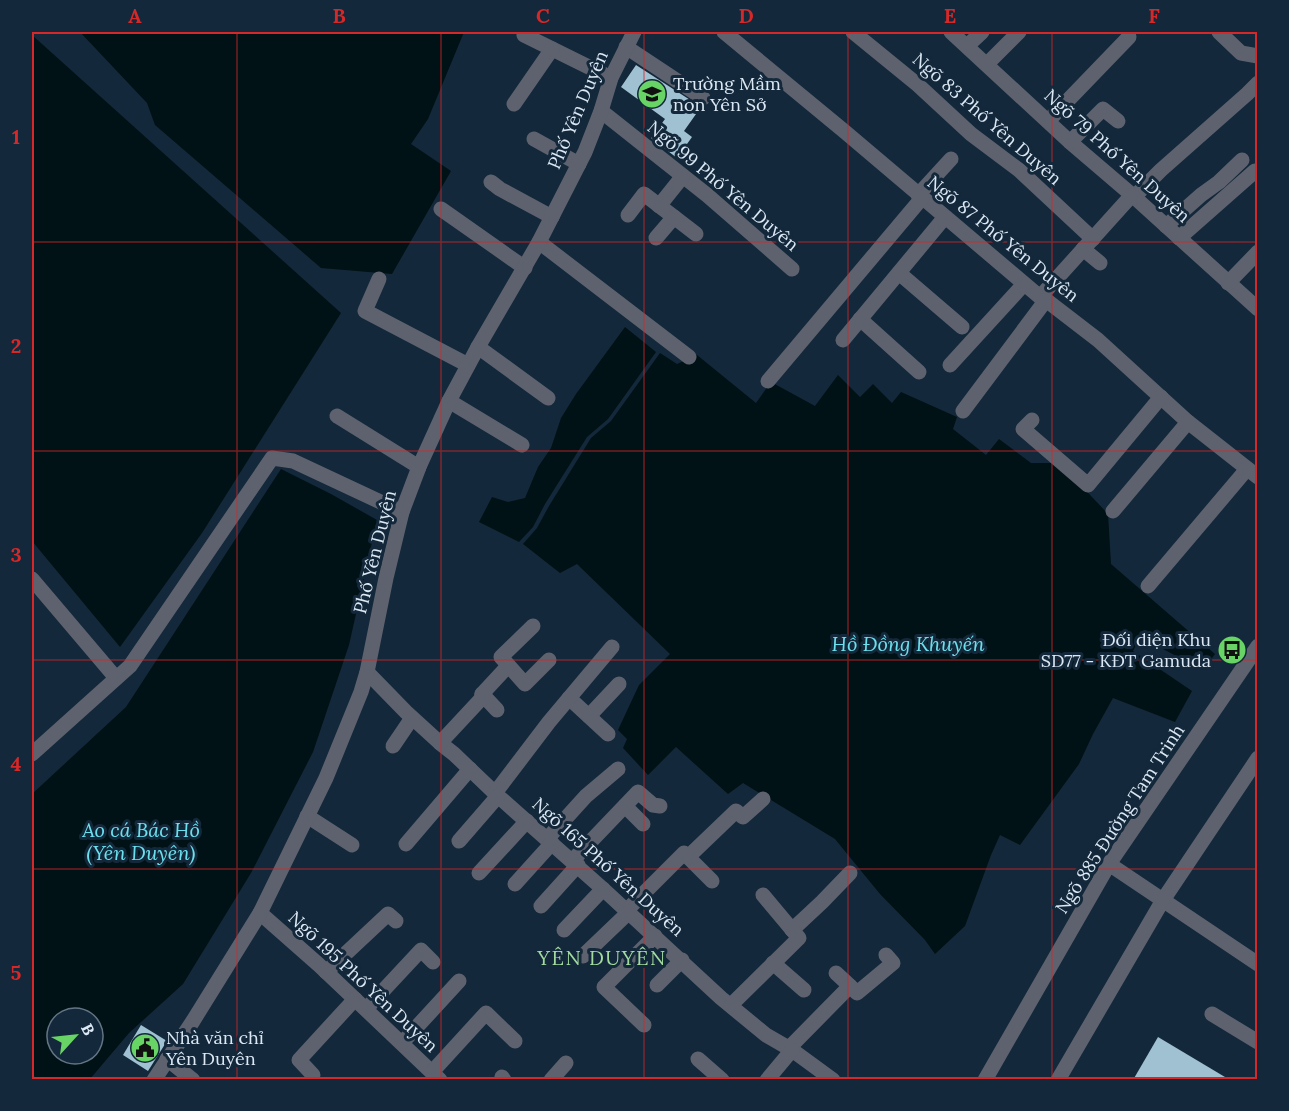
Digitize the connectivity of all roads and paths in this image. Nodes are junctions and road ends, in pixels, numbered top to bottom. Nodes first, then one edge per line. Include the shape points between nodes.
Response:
1 (634, 32) edge
2 (724, 32) edge
3 (853, 32) edge
4 (951, 32) edge
5 (982, 32) edge
6 (1019, 32) edge
7 (1219, 32) edge
8 (524, 34) dead end
9 (1129, 37) dead end
10 (626, 46) junction
11 (967, 46) junction
12 (552, 49) junction
13 (1257, 56) edge
14 (987, 64) junction
15 (611, 78) junction
16 (1257, 82) edge
17 (703, 98) dead end
18 (514, 104) dead end
19 (601, 111) junction
20 (1048, 121) junction
21 (1118, 121) dead end
22 (534, 138) dead end
23 (1070, 142) junction
24 (951, 159) dead end
25 (1242, 160) dead end
26 (579, 164) junction
27 (1255, 171) dead end
28 (683, 176) junction
29 (491, 182) dead end
30 (920, 196) junction
31 (1133, 196) junction
32 (659, 206) junction
33 (441, 209) dead end
34 (628, 215) dead end
35 (552, 217) junction
36 (674, 217) junction
37 (945, 217) junction
38 (1167, 226) junction
39 (696, 234) dead end
40 (656, 238) dead end
41 (1179, 238) junction
42 (539, 242) junction
43 (1088, 244) junction
44 (1257, 252) edge
45 (1100, 263) dead end
46 (525, 268) junction
47 (792, 269) dead end
48 (899, 273) junction
49 (379, 279) dead end
50 (1228, 283) junction
51 (1024, 284) junction
52 (1043, 299) junction
53 (1257, 309) edge
54 (860, 319) junction
55 (962, 327) dead end
56 (843, 340) dead end
57 (478, 347) junction
58 (689, 357) dead end
59 (468, 365) junction
60 (951, 365) dead end
61 (919, 372) dead end
62 (768, 381) dead end
63 (1161, 397) junction
64 (548, 398) dead end
65 (449, 401) junction
66 (963, 411) dead end
67 (337, 416) dead end
68 (1032, 420) dead end
69 (1188, 422) junction
70 (522, 445) dead end
71 (419, 467) junction
72 (1252, 473) edge
73 (1113, 511) dead end
74 (402, 512) junction
75 (32, 579) edge
76 (1148, 586) dead end
77 (533, 626) dead end
78 (1257, 646) edge
79 (612, 647) dead end
80 (549, 660) dead end
81 (508, 666) junction
82 (368, 672) junction
83 (116, 678) junction
84 (619, 684) dead end
85 (482, 694) junction
86 (569, 698) junction
87 (497, 710) dead end
88 (589, 716) junction
89 (412, 718) junction
90 (608, 734) dead end
91 (440, 743) junction
92 (393, 746) dead end
93 (32, 754) edge
94 (1257, 758) edge
95 (470, 769) junction
96 (618, 769) dead end
97 (497, 794) junction
98 (763, 799) dead end
99 (625, 806) junction
100 (660, 806) dead end
101 (307, 816) junction
102 (527, 821) junction
103 (644, 824) dead end
104 (459, 841) dead end
105 (549, 841) junction
106 (406, 844) dead end
107 (352, 845) dead end
108 (688, 857) junction
109 (575, 863) junction
110 (1109, 864) junction
111 (479, 873) dead end
112 (850, 873) dead end
113 (712, 881) dead end
114 (515, 884) dead end
115 (603, 889) junction
116 (763, 896) dead end
117 (1163, 900) junction
118 (541, 906) dead end
119 (628, 911) junction
120 (260, 913) junction
121 (396, 921) dead end
122 (564, 930) dead end
123 (792, 930) junction
124 (655, 936) junction
125 (886, 955) dead end
126 (583, 956) dead end
127 (682, 960) junction
128 (433, 962) dead end
129 (773, 963) junction
130 (1257, 964) edge
131 (326, 972) junction
132 (836, 972) dead end
133 (459, 981) dead end
134 (657, 985) dead end
135 (850, 986) junction
136 (804, 990) dead end
137 (360, 1004) junction
138 (731, 1005) junction
139 (1212, 1014) dead end
140 (645, 1025) dead end
141 (516, 1041) dead end
142 (1257, 1042) edge
143 (402, 1043) junction
144 (790, 1049) junction
145 (167, 1059) junction
146 (698, 1059) dead end
147 (566, 1063) dead end
148 (313, 1075) dead end
149 (436, 1076) edge
150 (154, 1080) edge
151 (193, 1080) edge
152 (551, 1080) edge
153 (722, 1080) edge
154 (766, 1080) edge
155 (833, 1080) edge
156 (984, 1080) edge
157 (1058, 1080) edge

1 - 10 street, Phố Yên Duyên
2 - 30 street, Ngõ 87 Phố Yên Duyên
3 - 43 street, Ngõ 83 Phố Yên Duyên via 971,134 1019,170
4 - 11 street, Ngõ 79 Phố Yên Duyên
5 - 11 street
6 - 14 street
7 - 13 street via 1241,53
8 - 12 street
9 - 20 street
10 - 15 street, Phố Yên Duyên
10 - 17 street
11 - 14 street, Ngõ 79 Phố Yên Duyên
12 - 15 street
12 - 18 street
14 - 20 street, Ngõ 79 Phố Yên Duyên
15 - 19 street, Phố Yên Duyên
16 - 31 street
19 - 26 street, Phố Yên Duyên
19 - 28 street, Ngõ 99 Phố Yên Duyên
20 - 23 street, Ngõ 79 Phố Yên Duyên
21 - 23 street via 1103,109
22 - 26 street
23 - 31 street, Ngõ 79 Phố Yên Duyên
24 - 30 street
25 - 38 street
26 - 35 street, Phố Yên Duyên
27 - 41 street
28 - 32 street
28 - 47 street, Ngõ 99 Phố Yên Duyên
29 - 35 street
30 - 37 street, Ngõ 87 Phố Yên Duyên
30 - 62 street
31 - 38 street, Ngõ 79 Phố Yên Duyên
31 - 43 street
32 - 34 street via 644,194
32 - 36 street
33 - 46 street
35 - 42 street, Phố Yên Duyên
36 - 39 street
36 - 40 street
37 - 48 street
37 - 51 street, Ngõ 87 Phố Yên Duyên
38 - 41 street, Ngõ 79 Phố Yên Duyên
41 - 50 street, Ngõ 79 Phố Yên Duyên
42 - 46 street, Phố Yên Duyên
42 - 58 street
43 - 45 street, Ngõ 83 Phố Yên Duyên
43 - 52 street
44 - 50 street
46 - 57 street, Phố Yên Duyên
48 - 54 street
48 - 55 street
49 - 59 street via 365,311
50 - 53 street, Ngõ 79 Phố Yên Duyên
51 - 52 street, Ngõ 87 Phố Yên Duyên
51 - 60 street
52 - 63 street, Ngõ 87 Phố Yên Duyên via 1098,340
52 - 66 street
54 - 56 street
54 - 61 street
57 - 59 street, Phố Yên Duyên
57 - 64 street
59 - 65 street, Phố Yên Duyên
63 - 68 street via 1088,485 1023,429
63 - 69 street, Ngõ 87 Phố Yên Duyên
65 - 70 street
65 - 71 street, Phố Yên Duyên
67 - 71 street
69 - 72 street, Ngõ 87 Phố Yên Duyên
69 - 73 street
71 - 74 street, Phố Yên Duyên
72 - 76 street
74 - 82 street, Phố Yên Duyên
74 - 83 street via 293,461 272,458 130,666
75 - 83 street
77 - 81 street via 501,657
78 - 110 street, Ngõ 885 Đường Tam Trinh
79 - 86 street
80 - 81 street via 525,684
81 - 85 street
82 - 89 street, Ngõ 165 Phố Yên Duyên
82 - 101 street, Phố Yên Duyên
83 - 93 street
84 - 88 street
85 - 87 street
85 - 91 street
86 - 88 street
86 - 97 street
88 - 90 street
89 - 91 street, Ngõ 165 Phố Yên Duyên
89 - 92 street
91 - 95 street, Ngõ 165 Phố Yên Duyên
94 - 117 street
95 - 97 street, Ngõ 165 Phố Yên Duyên
95 - 106 street
96 - 105 street via 586,796
97 - 102 street, Ngõ 165 Phố Yên Duyên
97 - 104 street
98 - 108 street via 742,817 736,811
99 - 100 street via 638,792
99 - 103 street
99 - 109 street
101 - 107 street
101 - 120 street, Phố Yên Duyên
102 - 105 street, Ngõ 165 Phố Yên Duyên
102 - 111 street
105 - 109 street, Ngõ 165 Phố Yên Duyên
105 - 114 street
108 - 113 street
108 - 119 street via 684,853
109 - 115 street, Ngõ 165 Phố Yên Duyên
109 - 118 street
110 - 117 street
110 - 156 street, Ngõ 885 Đường Tam Trinh
112 - 123 street
115 - 119 street, Ngõ 165 Phố Yên Duyên
115 - 122 street
116 - 123 street
117 - 130 street
117 - 157 street
119 - 124 street, Ngõ 165 Phố Yên Duyên
119 - 126 street
120 - 131 street, Ngõ 195 Phố Yên Duyên
120 - 145 street, Phố Yên Duyên
121 - 131 street via 388,914
123 - 129 street via 799,938
124 - 127 street, Ngõ 165 Phố Yên Duyên
124 - 140 street via 604,987
125 - 135 street via 893,963 857,993
127 - 134 street
127 - 138 street, Ngõ 165 Phố Yên Duyên
128 - 137 street via 421,950
129 - 136 street
129 - 138 street
131 - 137 street, Ngõ 195 Phố Yên Duyên
132 - 135 street
133 - 143 street
135 - 144 street
137 - 143 street, Ngõ 195 Phố Yên Duyên
137 - 148 street via 299,1060
138 - 144 street, Ngõ 165 Phố Yên Duyên via 766,1035
139 - 142 street
141 - 149 street via 486,1013
143 - 149 street, Ngõ 195 Phố Yên Duyên
144 - 154 street
144 - 155 street, Ngõ 165 Phố Yên Duyên
145 - 150 street, Phố Yên Duyên
145 - 151 street
146 - 153 street
147 - 152 street

